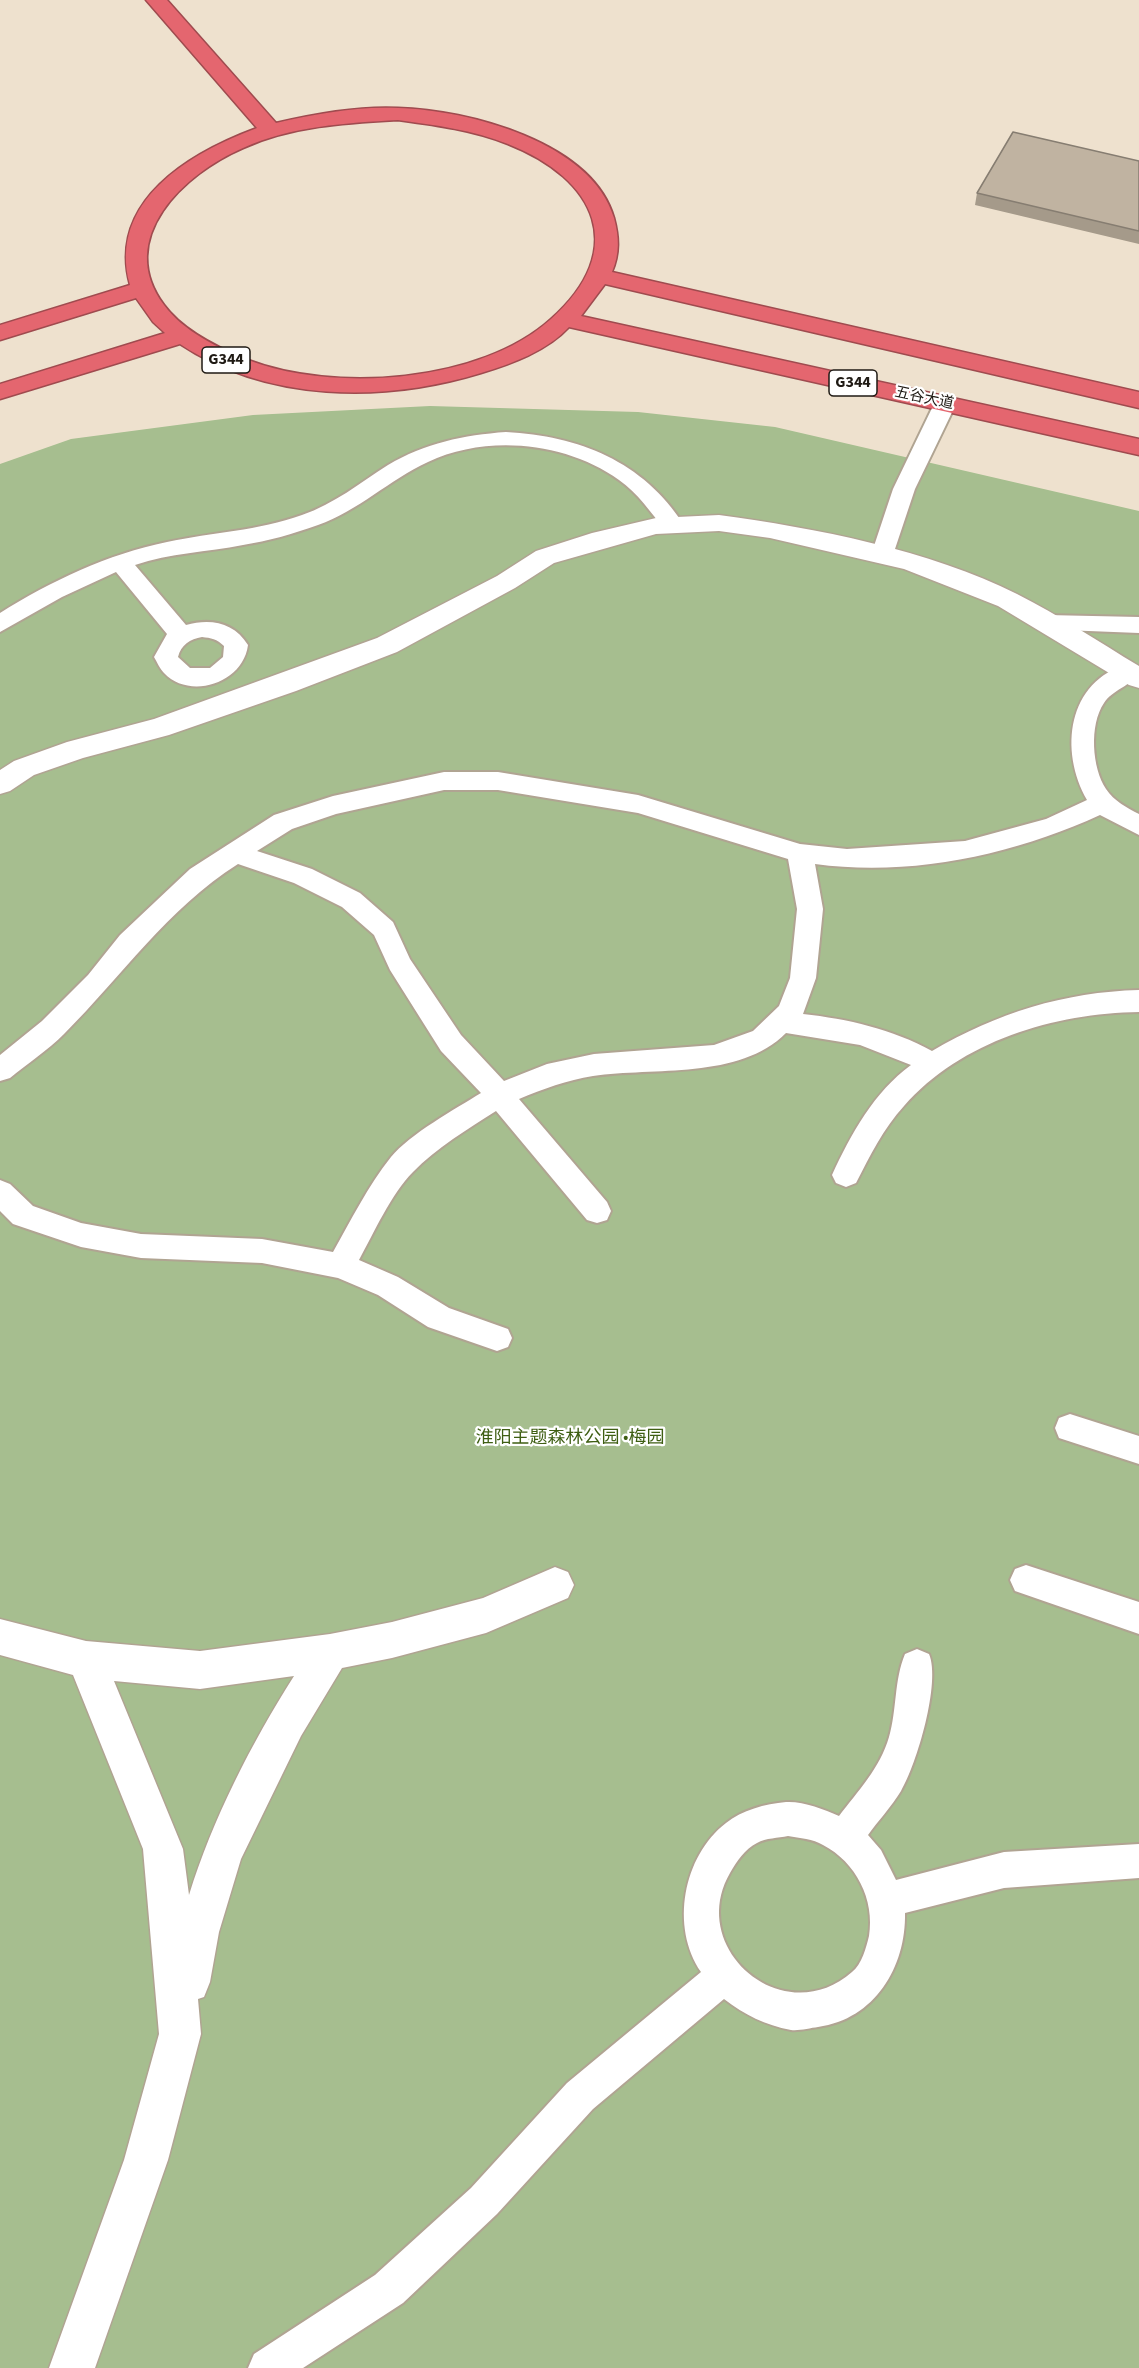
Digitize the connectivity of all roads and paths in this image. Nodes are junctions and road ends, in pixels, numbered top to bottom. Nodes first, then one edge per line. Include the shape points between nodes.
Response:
1 (156, 0) edge
2 (270, 130) junction
3 (601, 276) junction
4 (142, 289) junction
5 (567, 320) junction
6 (0, 333) edge
7 (181, 336) junction
8 (0, 392) edge
9 (1139, 399) edge
10 (945, 404) junction
11 (1139, 447) edge
12 (673, 525) junction
13 (882, 555) junction
14 (121, 563) junction
15 (1046, 623) junction
16 (0, 624) edge
17 (1139, 625) edge
18 (181, 635) junction
19 (218, 674) junction
20 (1134, 675) edge
21 (235, 701) junction
22 (0, 784) edge
23 (1103, 803) junction
24 (1139, 826) edge
25 (235, 853) junction
26 (800, 853) junction
27 (1139, 1001) edge
28 (780, 1022) junction
29 (935, 1065) junction
30 (0, 1070) edge
31 (500, 1095) junction
32 (846, 1175) dead end
33 (0, 1192) edge
34 (597, 1211) dead end
35 (341, 1266) junction
36 (497, 1338) dead end
37 (1070, 1428) dead end
38 (1139, 1450) edge
39 (1026, 1580) dead end
40 (555, 1585) dead end
41 (1139, 1617) edge
42 (0, 1637) edge
43 (330, 1652) junction
44 (86, 1660) junction
45 (917, 1665) dead end
46 (844, 1837) junction
47 (1139, 1861) edge
48 (884, 1900) junction
49 (723, 1977) junction
50 (180, 2034) junction
51 (72, 2368) edge
52 (268, 2368) edge

1 - 2 highway
2 - 3 highway, G344 via 332,117 398,114 461,121 518,139 564,165 595,198 608,236
2 - 4 highway, G344 via 217,152 175,180 146,214 134,251
3 - 5 highway, G344
3 - 9 highway
4 - 6 highway
4 - 7 highway, G344 via 157,314
5 - 7 highway, G344 via 517,353 462,372 376,386 301,382 234,364
5 - 10 highway, 五谷大道 / G344
7 - 8 highway
10 - 11 highway, 五谷大道 / G344
10 - 13 lane via 904,489
12 - 13 street via 719,523
12 - 14 lane via 627,475 585,453 538,441 506,438 468,441 432,452 342,506 309,520 268,533 151,552
12 - 21 street via 601,539 545,557 387,645
13 - 15 street via 960,579
14 - 16 lane via 91,574
14 - 18 lane
15 - 17 lane
15 - 20 street
18 - 19 lane via 167,649 168,665 184,676 207,678
18 - 19 lane via 202,629 232,638 236,645 234,661
19 - 21 lane
20 - 23 lane via 1103,688 1091,703 1084,725 1085,767
21 - 22 street via 159,728 77,749 24,768
23 - 24 lane
23 - 26 lane via 1053,826 965,850 848,859
25 - 26 lane via 283,822 333,804 444,781 498,781 638,804
25 - 30 lane via 199,876 165,907 51,1029
25 - 31 lane via 303,876 351,900 384,929 420,999 451,1043
26 - 28 lane via 810,909 803,978 790,1012
27 - 29 lane via 1072,1005 970,1042
28 - 29 lane via 870,1035 903,1046
28 - 31 lane via 763,1039 714,1056 594,1065 547,1076
29 - 32 lane via 917,1076 886,1108 859,1146
31 - 34 lane
31 - 35 lane via 450,1126 402,1164
33 - 35 lane via 23,1215 81,1235 141,1246 262,1251
35 - 36 lane via 388,1286 439,1318
37 - 38 lane
39 - 41 lane
40 - 43 street via 486,1615
42 - 44 street
43 - 44 street via 200,1670
43 - 50 street via 287,1722 222,1853 198,1932
44 - 50 street via 163,1849
45 - 46 lane via 906,1736 889,1779
46 - 48 lane via 867,1859
46 - 49 lane via 818,1824 788,1819 759,1824 734,1837 714,1860 703,1887 700,1918 707,1949
47 - 48 lane via 1004,1870
48 - 49 lane via 889,1922 883,1954 868,1983 844,2003 813,2014 780,2013 749,2000
49 - 52 lane via 580,2096 484,2200 389,2289
50 - 51 street via 146,2160

